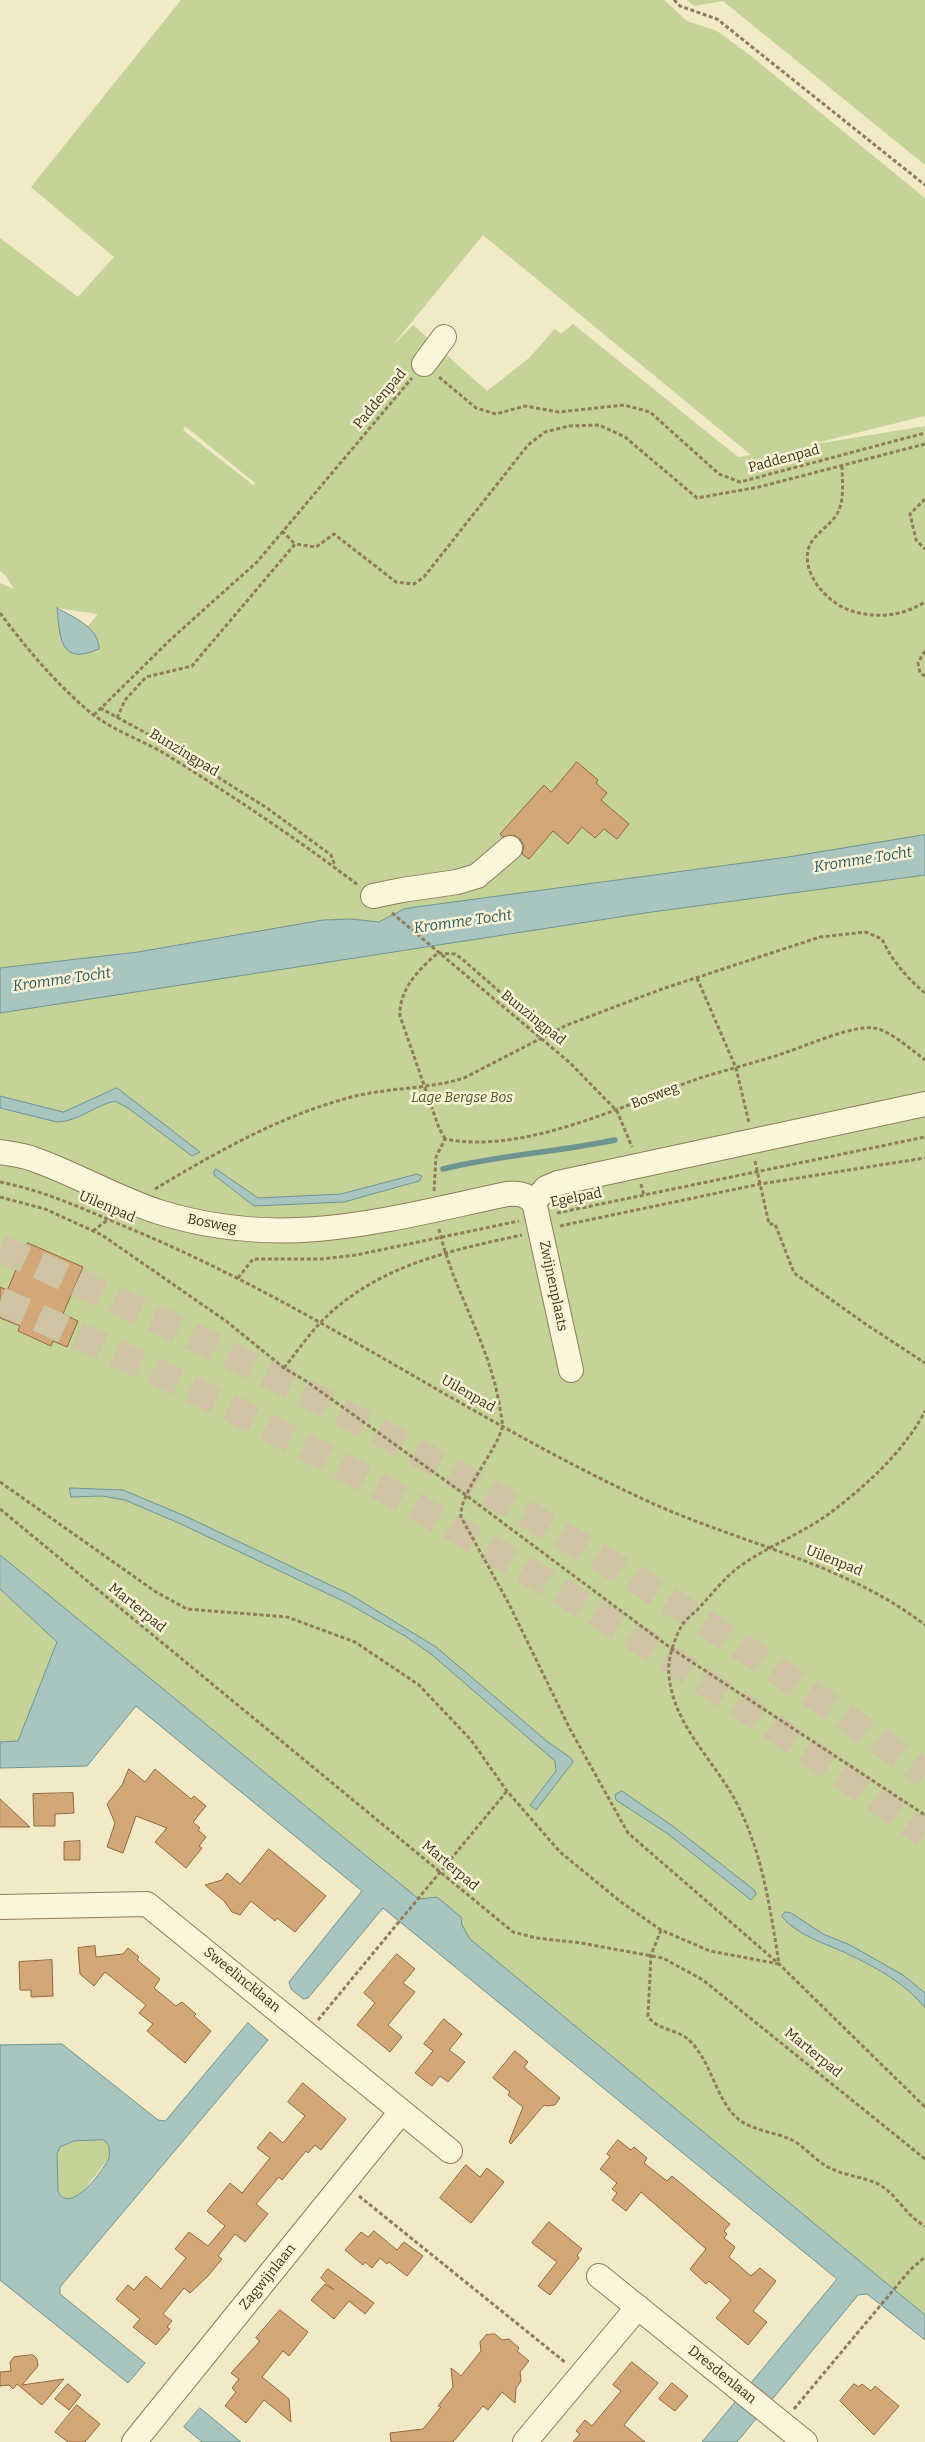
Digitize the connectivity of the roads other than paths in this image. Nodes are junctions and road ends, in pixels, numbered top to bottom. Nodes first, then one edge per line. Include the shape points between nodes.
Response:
1 (444, 337) dead end
2 (424, 364) road end
3 (510, 848) dead end
4 (379, 902) road end
5 (925, 1104) edge
6 (0, 1152) edge
7 (536, 1210) junction
8 (571, 1370) dead end
9 (0, 1907) edge
10 (401, 2112) junction
11 (450, 2151) dead end
12 (598, 2276) dead end
13 (638, 2307) junction
14 (134, 2442) edge
15 (525, 2442) edge
16 (806, 2442) edge

1 - 2 street
3 - 4 street via 477,876 402,890
5 - 7 street via 558,1183 546,1188
6 - 7 street, Bosweg via 32,1158 157,1211 236,1229 287,1232 358,1225 518,1193 527,1196
7 - 8 street, Zwijnenplaats
9 - 10 street, Sweelincklaan via 147,1904
10 - 11 street, Sweelincklaan
10 - 14 street, Zagwijnlaan
12 - 13 street, Dresdenlaan
13 - 15 street
13 - 16 street, Dresdenlaan

